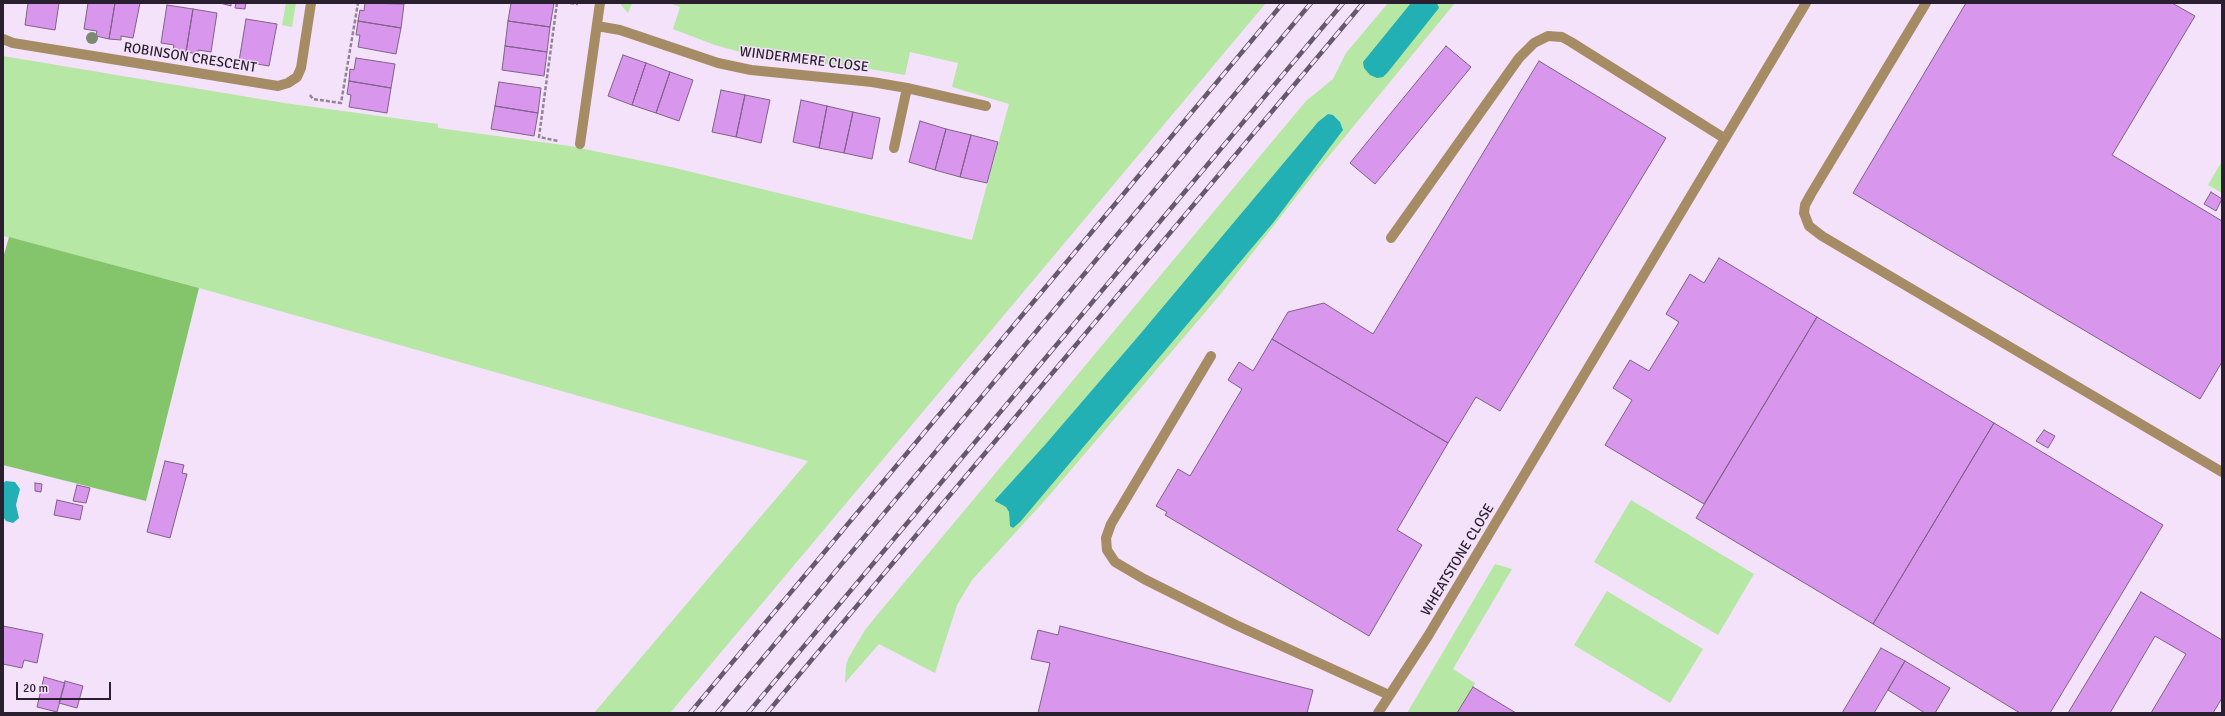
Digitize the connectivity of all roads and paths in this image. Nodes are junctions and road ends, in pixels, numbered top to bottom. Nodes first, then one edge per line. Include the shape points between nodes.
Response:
1 (311, 3) edge
2 (358, 3) edge
3 (557, 3) edge
4 (600, 3) edge
5 (1806, 3) edge
6 (1926, 3) edge
7 (597, 26) junction
8 (3, 39) edge
9 (297, 77) junction
10 (907, 88) junction
11 (986, 106) dead end
12 (1724, 138) junction
13 (580, 144) joint
14 (894, 148) dead end
15 (1391, 238) dead end
16 (1211, 356) dead end
17 (2222, 472) edge
18 (1389, 695) junction
19 (1378, 713) edge

1 - 9 street via 301,68
2 - 9 path via 341,103 313,99
3 - 13 path via 539,138
4 - 7 street
5 - 12 street, WHEATSTONE CLOSE
6 - 17 street via 1805,205 1804,214 1809,226
7 - 10 street, WINDERMERE CLOSE via 620,30 718,63 751,70
7 - 13 street
8 - 9 street, ROBINSON CRESCENT via 13,43 278,86
10 - 11 street, WINDERMERE CLOSE
10 - 14 street
12 - 15 street via 1571,42 1548,36 1534,43 1519,58
12 - 18 street, WHEATSTONE CLOSE via 1428,636
16 - 18 street via 1129,490 1111,524 1106,538 1107,550 1115,562 1144,579 1236,625
18 - 19 street, WHEATSTONE CLOSE

